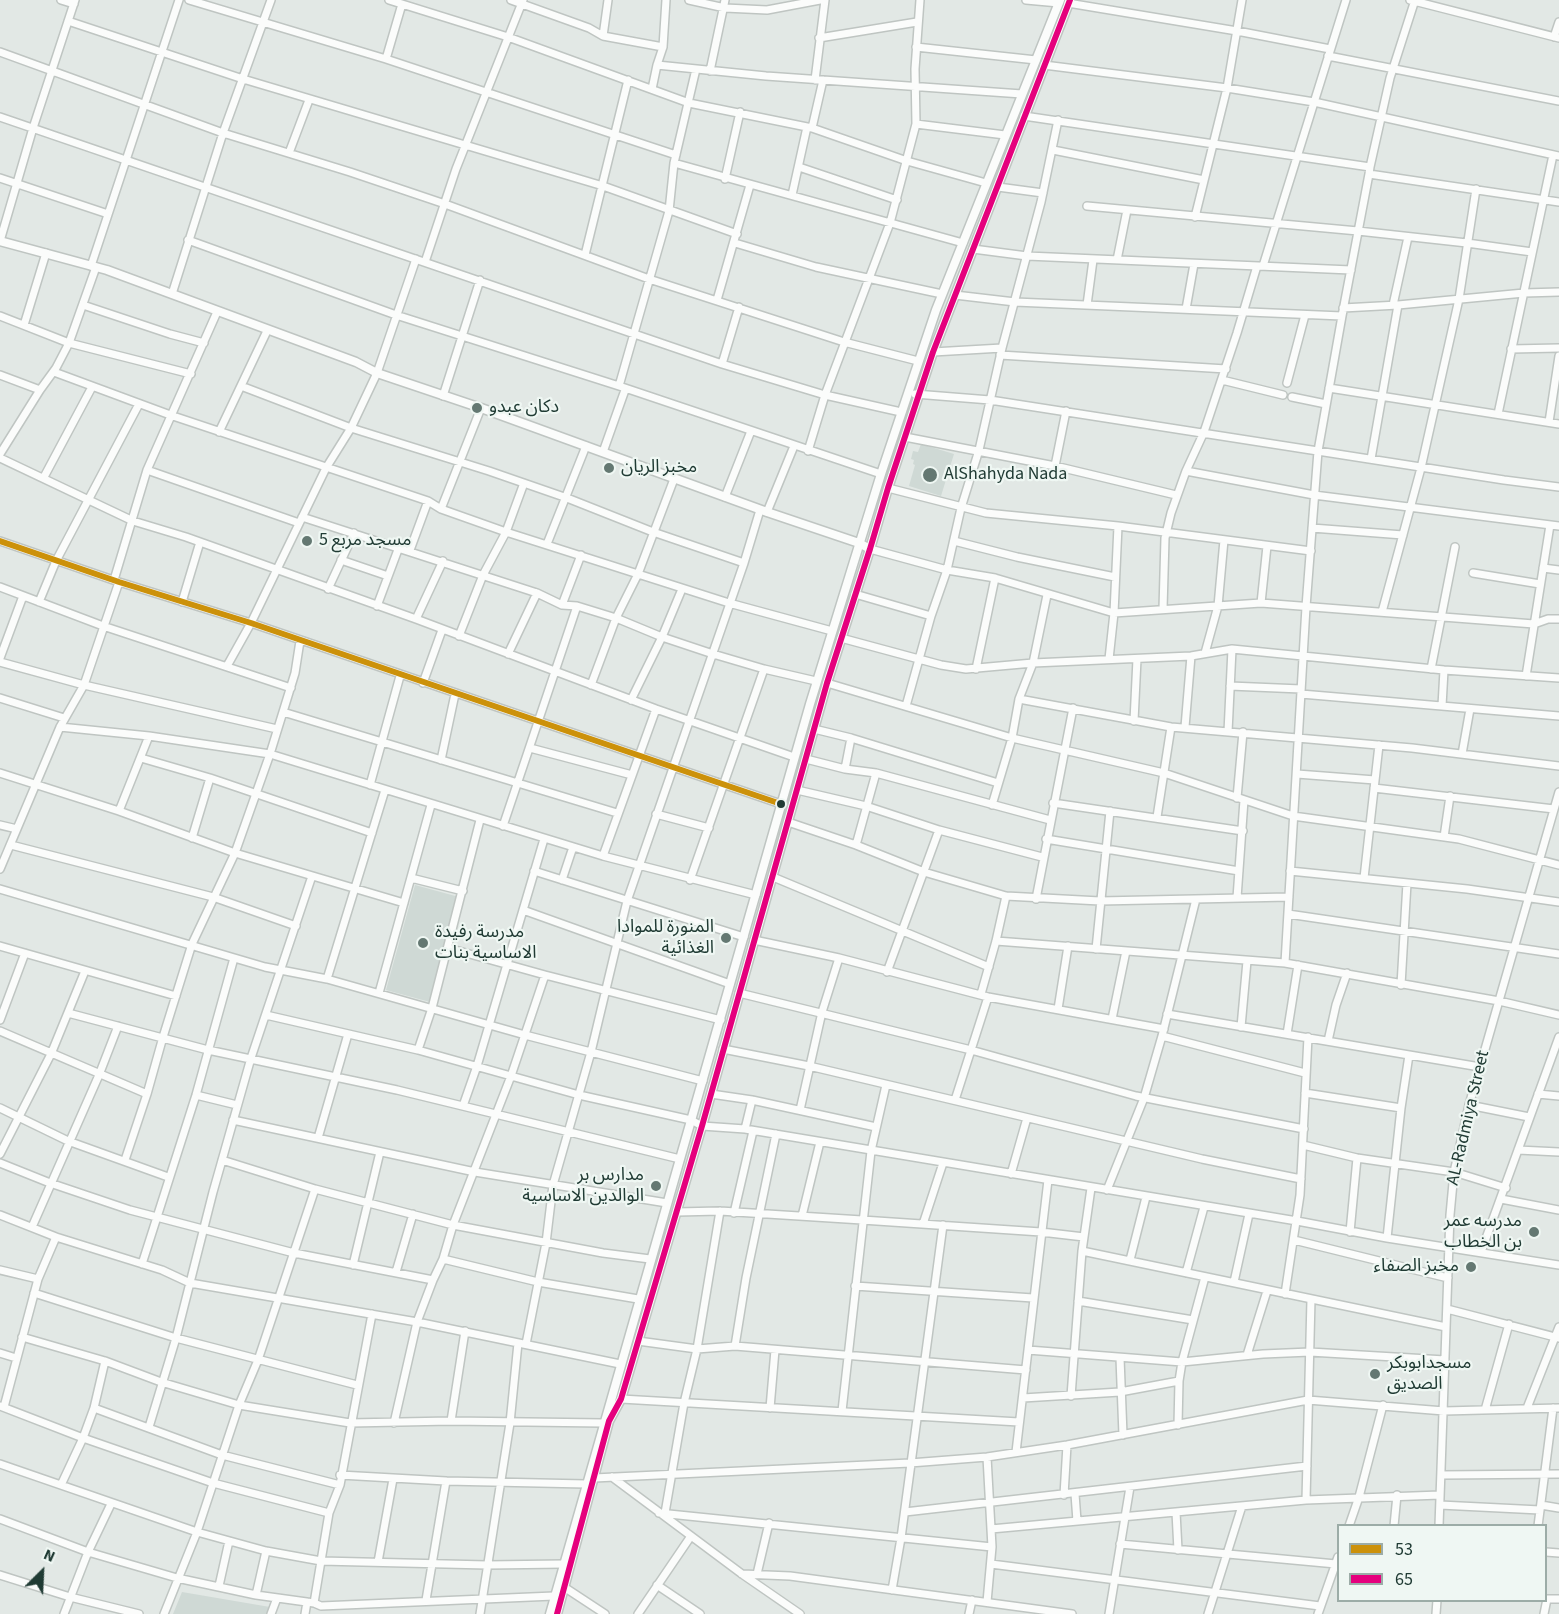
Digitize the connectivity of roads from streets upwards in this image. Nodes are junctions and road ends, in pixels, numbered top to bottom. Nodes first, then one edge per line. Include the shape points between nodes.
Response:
1 (61, 0) edge
2 (179, 0) edge
3 (189, 0) edge
4 (271, 0) edge
5 (388, 0) edge
6 (511, 0) edge
7 (609, 0) edge
8 (666, 0) edge
9 (689, 0) edge
10 (822, 0) edge
11 (920, 0) edge
12 (1026, 0) edge
13 (1242, 0) edge
14 (1346, 0) edge
15 (1413, 0) edge
16 (1064, 1) edge
17 (74, 2) edge
18 (522, 2) edge
19 (794, 3) edge
20 (402, 4) junction
21 (725, 4) edge
22 (68, 21) junction
23 (917, 22) junction
24 (1559, 22) edge
25 (263, 23) junction
26 (1237, 31) junction
27 (603, 36) junction
28 (508, 37) junction
29 (1556, 37) edge
30 (819, 38) junction
31 (663, 47) junction
32 (916, 47) junction
33 (161, 52) junction
34 (1329, 53) junction
35 (1, 54) edge
36 (386, 59) junction
37 (1040, 62) junction
38 (657, 65) junction
39 (696, 69) junction
40 (1392, 69) junction
41 (51, 70) junction
42 (710, 70) junction
43 (243, 79) junction
44 (628, 80) junction
45 (819, 80) junction
46 (916, 87) junction
47 (1227, 88) junction
48 (652, 89) junction
49 (486, 91) junction
50 (1022, 94) junction
51 (309, 99) junction
52 (1559, 101) edge
53 (1314, 102) junction
54 (689, 103) junction
55 (144, 105) junction
56 (740, 112) junction
57 (1380, 115) junction
58 (1024, 116) junction
59 (0, 117) edge
60 (1058, 120) junction
61 (916, 124) junction
62 (810, 127) junction
63 (33, 128) junction
64 (223, 133) junction
65 (616, 134) junction
66 (1005, 135) junction
67 (1214, 145) junction
68 (465, 146) junction
69 (1053, 150) junction
70 (289, 153) junction
71 (676, 155) junction
72 (997, 155) junction
73 (1556, 155) edge
74 (1297, 156) junction
75 (127, 159) junction
76 (907, 161) junction
77 (1008, 161) junction
78 (674, 163) junction
79 (799, 167) junction
80 (1370, 170) junction
81 (0, 178) edge
82 (725, 178) junction
83 (1204, 180) junction
84 (17, 183) junction
85 (986, 183) junction
86 (750, 185) junction
87 (603, 186) junction
88 (204, 187) junction
89 (998, 187) junction
90 (1476, 189) junction
91 (1043, 193) junction
92 (792, 195) junction
93 (1544, 199) junction
94 (897, 200) junction
95 (1559, 202) edge
96 (445, 204) junction
97 (1087, 206) dead end
98 (1126, 210) junction
99 (669, 211) junction
100 (108, 214) junction
101 (1195, 217) junction
102 (890, 223) junction
103 (1276, 225) junction
104 (1358, 231) junction
105 (737, 234) junction
106 (1408, 237) junction
107 (188, 240) junction
108 (0, 241) edge
109 (735, 243) junction
110 (963, 243) junction
111 (1467, 243) junction
112 (973, 249) junction
113 (1532, 252) junction
114 (46, 253) junction
115 (585, 255) junction
116 (1027, 256) junction
117 (416, 259) junction
118 (1093, 260) junction
119 (1117, 260) junction
120 (425, 262) junction
121 (1194, 264) junction
122 (93, 266) junction
123 (1260, 266) junction
124 (1351, 270) junction
125 (649, 279) junction
126 (868, 279) junction
127 (480, 280) junction
128 (1559, 292) edge
129 (1524, 293) junction
130 (171, 294) junction
131 (942, 294) junction
132 (955, 295) junction
133 (1459, 299) junction
134 (717, 300) junction
135 (1015, 302) junction
136 (84, 305) junction
137 (1087, 305) junction
138 (1395, 305) junction
139 (740, 307) junction
140 (1186, 309) junction
141 (217, 312) junction
142 (1342, 312) junction
143 (1243, 313) junction
144 (396, 315) junction
145 (1305, 315) junction
146 (0, 316) edge
147 (24, 325) junction
148 (267, 330) junction
149 (635, 334) junction
150 (463, 337) junction
151 (69, 342) junction
152 (844, 342) junction
153 (204, 343) junction
154 (1559, 348) edge
155 (1511, 350) junction
156 (933, 352) junction
157 (1001, 352) junction
158 (1559, 356) edge
159 (918, 361) junction
160 (722, 364) junction
161 (1226, 369) junction
162 (54, 372) junction
163 (377, 373) junction
164 (191, 374) junction
165 (0, 375) edge
166 (1222, 381) junction
167 (1287, 383) dead end
168 (241, 386) junction
169 (92, 387) junction
170 (622, 388) junction
171 (1329, 388) junction
172 (40, 390) junction
173 (908, 391) junction
174 (825, 395) junction
175 (919, 395) junction
176 (1283, 395) dead end
177 (1384, 395) junction
178 (443, 396) junction
179 (1292, 397) dead end
180 (990, 400) junction
181 (139, 404) junction
182 (1326, 404) junction
183 (1435, 404) junction
184 (481, 408) junction
185 (1066, 411) junction
186 (901, 412) junction
187 (1498, 414) junction
188 (172, 416) junction
189 (1549, 422) junction
190 (1559, 424) edge
191 (351, 428) junction
192 (751, 431) junction
193 (219, 432) junction
194 (1204, 432) junction
195 (905, 437) junction
196 (586, 446) junction
197 (794, 446) junction
198 (979, 450) junction
199 (808, 451) junction
200 (603, 452) junction
201 (1318, 452) junction
202 (0, 456) edge
203 (1371, 459) junction
204 (459, 462) junction
205 (1054, 466) junction
206 (326, 468) junction
207 (1421, 468) junction
208 (147, 470) junction
209 (1185, 471) junction
210 (881, 474) junction
211 (44, 477) junction
212 (674, 479) junction
213 (524, 483) junction
214 (1559, 487) edge
215 (888, 488) junction
216 (1176, 495) junction
217 (1314, 495) junction
218 (725, 497) junction
219 (567, 498) junction
220 (89, 500) junction
221 (428, 501) junction
222 (962, 508) junction
223 (1411, 508) junction
224 (441, 509) junction
225 (764, 511) junction
226 (301, 520) junction
227 (133, 521) junction
228 (1550, 525) junction
229 (1118, 526) junction
230 (1559, 526) edge
231 (1312, 528) junction
232 (506, 532) junction
233 (653, 532) junction
234 (1166, 532) junction
235 (354, 533) junction
236 (1402, 535) junction
237 (1224, 540) junction
238 (0, 541) edge
239 (200, 542) junction
240 (954, 542) junction
241 (859, 543) junction
242 (547, 544) junction
243 (1267, 546) junction
244 (399, 547) junction
245 (1455, 547) dead end
246 (870, 549) junction
247 (410, 550) junction
248 (1311, 551) junction
249 (581, 555) junction
250 (341, 560) junction
251 (56, 561) junction
252 (443, 561) junction
253 (744, 563) junction
254 (1543, 568) junction
255 (278, 570) junction
256 (947, 570) junction
257 (1559, 570) edge
258 (1473, 573) dead end
259 (638, 574) junction
260 (388, 576) junction
261 (483, 576) junction
262 (1115, 577) junction
263 (995, 578) junction
264 (116, 581) junction
265 (1540, 584) junction
266 (0, 588) edge
267 (328, 589) junction
268 (682, 589) junction
269 (537, 593) junction
270 (855, 594) junction
271 (1047, 595) junction
272 (23, 596) junction
273 (39, 602) junction
274 (182, 602) junction
275 (729, 603) junction
276 (1262, 603) junction
277 (562, 604) junction
278 (377, 606) junction
279 (577, 606) junction
280 (1218, 606) junction
281 (1306, 607) junction
282 (1163, 609) junction
283 (1382, 612) junction
284 (1114, 613) junction
285 (931, 616) junction
286 (1440, 617) junction
287 (616, 618) junction
288 (416, 620) junction
289 (1559, 620) edge
290 (251, 623) junction
291 (1534, 624) junction
292 (103, 627) junction
293 (442, 630) junction
294 (832, 631) junction
295 (459, 636) junction
296 (662, 637) junction
297 (841, 638) junction
298 (300, 641) junction
299 (1232, 649) junction
300 (1205, 653) junction
301 (508, 654) junction
302 (713, 654) junction
303 (1191, 656) junction
304 (1303, 656) junction
305 (920, 658) junction
306 (1109, 659) junction
307 (1137, 659) junction
308 (0, 660) edge
309 (1032, 663) junction
310 (227, 666) junction
311 (764, 669) junction
312 (976, 669) junction
313 (1431, 669) junction
314 (1444, 670) junction
315 (555, 672) junction
316 (400, 675) junction
317 (1526, 676) junction
318 (1559, 678) edge
319 (816, 681) junction
320 (827, 682) junction
321 (423, 683) junction
322 (84, 685) junction
323 (591, 685) junction
324 (1230, 686) junction
325 (291, 688) junction
326 (1301, 691) junction
327 (455, 694) junction
328 (0, 698) edge
329 (1019, 699) junction
330 (631, 700) junction
331 (906, 706) junction
332 (1442, 706) junction
333 (1072, 708) junction
334 (656, 709) junction
335 (1470, 709) junction
336 (283, 712) junction
337 (1559, 716) edge
338 (64, 718) junction
339 (688, 721) junction
340 (1134, 721) junction
341 (539, 722) junction
342 (60, 727) junction
343 (1171, 727) junction
344 (1185, 727) junction
345 (277, 729) junction
346 (814, 729) junction
347 (1228, 732) junction
348 (1243, 732) junction
349 (149, 736) junction
350 (851, 738) junction
351 (1012, 738) junction
352 (739, 739) junction
353 (1298, 739) junction
354 (381, 742) junction
355 (1379, 745) junction
356 (530, 748) junction
357 (1065, 750) junction
358 (270, 754) junction
359 (1462, 754) junction
360 (638, 756) junction
361 (794, 757) junction
362 (141, 758) junction
363 (806, 759) junction
364 (441, 760) junction
365 (1559, 766) edge
366 (672, 768) junction
367 (845, 770) junction
368 (0, 773) edge
369 (876, 773) junction
370 (1164, 773) junction
371 (1297, 774) junction
372 (632, 775) junction
373 (210, 778) junction
374 (998, 783) junction
375 (36, 784) junction
376 (519, 784) junction
377 (1375, 784) junction
378 (370, 785) junction
379 (724, 785) junction
380 (385, 790) junction
381 (797, 790) junction
382 (1559, 792) edge
383 (256, 793) junction
384 (1450, 796) junction
385 (1241, 799) junction
386 (1053, 803) junction
387 (431, 804) junction
388 (781, 804) junction
389 (992, 805) junction
390 (1557, 805) edge
391 (866, 806) junction
392 (1110, 811) junction
393 (119, 812) junction
394 (617, 813) junction
395 (656, 814) junction
396 (1293, 816) junction
397 (1157, 818) junction
398 (480, 820) junction
399 (1050, 820) junction
400 (788, 822) junction
401 (0, 825) edge
402 (504, 826) junction
403 (1370, 827) junction
404 (709, 828) junction
405 (17, 829) junction
406 (939, 830) junction
407 (1243, 831) junction
408 (372, 833) junction
409 (192, 837) junction
410 (1444, 837) junction
411 (544, 839) junction
412 (1046, 839) junction
413 (11, 845) junction
414 (856, 845) junction
415 (573, 847) junction
416 (1105, 850) junction
417 (235, 853) junction
418 (603, 856) junction
419 (1042, 857) junction
420 (1540, 860) junction
421 (1559, 865) edge
422 (638, 866) junction
423 (0, 868) edge
424 (534, 871) junction
425 (1239, 871) junction
426 (1290, 871) junction
427 (924, 872) junction
428 (312, 876) junction
429 (411, 878) junction
430 (773, 878) junction
431 (1364, 878) junction
432 (562, 880) junction
433 (690, 880) junction
434 (1407, 883) junction
435 (0, 889) edge
436 (354, 889) junction
437 (464, 891) junction
438 (756, 896) junction
439 (1006, 896) junction
440 (213, 897) junction
441 (1289, 897) junction
442 (1530, 897) junction
443 (1237, 898) junction
444 (1036, 899) junction
445 (1196, 899) junction
446 (627, 901) junction
447 (1100, 901) junction
448 (1559, 902) edge
449 (404, 903) junction
450 (523, 910) junction
451 (1288, 914) junction
452 (296, 926) junction
453 (902, 931) junction
454 (1404, 932) junction
455 (744, 937) junction
456 (753, 940) junction
457 (996, 941) junction
458 (192, 944) junction
459 (616, 945) junction
460 (0, 946) edge
461 (1068, 946) junction
462 (1516, 947) junction
463 (448, 948) junction
464 (1096, 949) junction
465 (1126, 951) junction
466 (24, 953) junction
467 (1182, 954) junction
468 (1559, 954) edge
469 (234, 958) junction
470 (839, 958) junction
471 (1247, 961) junction
472 (1285, 963) junction
473 (507, 965) junction
474 (1298, 965) junction
475 (989, 967) junction
476 (85, 971) junction
477 (280, 971) junction
478 (887, 972) junction
479 (1347, 973) junction
480 (544, 975) junction
481 (327, 979) junction
482 (730, 984) junction
483 (1401, 985) junction
484 (606, 991) junction
485 (379, 993) junction
486 (739, 993) junction
487 (176, 996) junction
488 (984, 996) junction
489 (1499, 1001) junction
490 (432, 1008) junction
491 (1058, 1009) junction
492 (822, 1012) junction
493 (68, 1013) junction
494 (1167, 1014) junction
495 (266, 1015) junction
496 (1559, 1015) edge
497 (1112, 1018) junction
498 (0, 1020) edge
499 (721, 1020) junction
500 (489, 1023) junction
501 (117, 1026) junction
502 (1241, 1027) junction
503 (0, 1031) edge
504 (1163, 1033) junction
505 (348, 1034) junction
506 (1287, 1034) junction
507 (525, 1035) junction
508 (163, 1037) junction
509 (1308, 1037) junction
510 (1559, 1037) edge
511 (1328, 1041) junction
512 (723, 1049) junction
513 (208, 1050) junction
514 (418, 1050) junction
515 (972, 1050) junction
516 (591, 1052) junction
517 (51, 1054) junction
518 (1409, 1055) junction
519 (251, 1058) junction
520 (477, 1066) junction
521 (809, 1066) junction
522 (1480, 1067) junction
523 (1305, 1072) junction
524 (99, 1075) junction
525 (336, 1076) junction
526 (511, 1076) junction
527 (703, 1081) junction
528 (886, 1084) junction
529 (1305, 1093) junction
530 (711, 1094) junction
531 (1538, 1094) junction
532 (147, 1095) junction
533 (196, 1095) junction
534 (579, 1095) junction
535 (1559, 1096) edge
536 (1144, 1098) junction
537 (752, 1100) junction
538 (955, 1100) junction
539 (237, 1105) junction
540 (1469, 1105) junction
541 (463, 1106) junction
542 (0, 1108) edge
543 (1401, 1108) junction
544 (800, 1110) junction
545 (496, 1115) junction
546 (18, 1117) junction
547 (1529, 1117) junction
548 (1027, 1118) junction
549 (233, 1120) junction
550 (691, 1120) junction
551 (702, 1126) junction
552 (876, 1127) junction
553 (745, 1129) junction
554 (1304, 1129) junction
555 (753, 1131) junction
556 (568, 1132) junction
557 (776, 1134) junction
558 (318, 1138) junction
559 (68, 1141) junction
560 (1127, 1141) junction
561 (820, 1142) junction
562 (1304, 1145) junction
563 (1518, 1150) junction
564 (871, 1151) junction
565 (380, 1152) junction
566 (1559, 1152) edge
567 (0, 1154) edge
568 (1357, 1158) junction
569 (125, 1160) junction
570 (222, 1160) junction
571 (680, 1160) junction
572 (0, 1163) edge
573 (943, 1163) junction
574 (1394, 1164) junction
575 (475, 1172) junction
576 (1454, 1172) junction
577 (1011, 1174) junction
578 (168, 1177) junction
579 (1300, 1179) junction
580 (1048, 1180) junction
581 (50, 1183) junction
582 (553, 1185) junction
583 (1091, 1188) junction
584 (1506, 1188) junction
585 (315, 1189) junction
586 (1107, 1190) junction
587 (1146, 1197) junction
588 (1501, 1198) junction
589 (369, 1202) junction
590 (667, 1203) junction
591 (1204, 1207) junction
592 (1559, 1210) edge
593 (720, 1211) junction
594 (677, 1212) junction
595 (734, 1212) junction
596 (414, 1214) junction
597 (759, 1214) junction
598 (1249, 1214) junction
599 (0, 1215) edge
600 (802, 1216) junction
601 (156, 1217) junction
602 (862, 1220) junction
603 (1297, 1221) junction
604 (923, 1224) junction
605 (453, 1225) junction
606 (943, 1225) junction
607 (32, 1227) junction
608 (203, 1228) junction
609 (1041, 1232) junction
610 (1350, 1232) junction
611 (56, 1237) junction
612 (1084, 1238) junction
613 (1387, 1238) junction
614 (1294, 1240) junction
615 (546, 1243) junction
616 (1449, 1247) junction
617 (1082, 1251) junction
618 (294, 1252) junction
619 (1481, 1252) junction
620 (443, 1259) junction
621 (651, 1259) junction
622 (1130, 1260) junction
623 (142, 1264) junction
624 (353, 1264) junction
625 (1559, 1265) edge
626 (0, 1270) edge
627 (396, 1272) junction
628 (1186, 1273) junction
629 (1205, 1277) junction
630 (1448, 1278) junction
631 (38, 1279) junction
632 (433, 1280) junction
633 (190, 1282) junction
634 (538, 1282) junction
635 (1234, 1282) junction
636 (855, 1286) junction
637 (934, 1291) junction
638 (1267, 1291) junction
639 (34, 1293) junction
640 (1285, 1294) junction
641 (1033, 1298) junction
642 (279, 1299) junction
643 (639, 1299) junction
644 (1311, 1299) junction
645 (1078, 1301) junction
646 (1447, 1309) junction
647 (372, 1314) junction
648 (1192, 1320) junction
649 (417, 1322) junction
650 (1509, 1324) junction
651 (1446, 1327) junction
652 (1559, 1327) edge
653 (465, 1331) junction
654 (22, 1337) junction
655 (1557, 1337) edge
656 (176, 1338) junction
657 (638, 1341) junction
658 (522, 1343) junction
659 (735, 1346) junction
660 (697, 1349) junction
661 (775, 1350) junction
662 (1028, 1350) junction
663 (1310, 1352) junction
664 (0, 1353) edge
665 (1073, 1354) junction
666 (1247, 1355) junction
667 (848, 1356) junction
668 (16, 1358) junction
669 (1120, 1358) junction
670 (258, 1360) junction
671 (1445, 1360) junction
672 (105, 1361) junction
673 (926, 1361) junction
674 (1182, 1362) junction
675 (620, 1364) junction
676 (1026, 1370) junction
677 (1179, 1381) junction
678 (161, 1382) junction
679 (357, 1385) junction
680 (1120, 1392) junction
681 (1071, 1396) junction
682 (1023, 1398) junction
683 (621, 1399) junction
684 (1308, 1401) junction
685 (684, 1403) junction
686 (239, 1405) junction
687 (1383, 1405) junction
688 (2, 1406) edge
689 (94, 1408) junction
690 (770, 1408) junction
691 (1527, 1408) junction
692 (1556, 1408) edge
693 (1485, 1410) junction
694 (842, 1411) junction
695 (1444, 1411) junction
696 (917, 1416) junction
697 (451, 1421) junction
698 (510, 1422) junction
699 (1020, 1422) junction
700 (350, 1423) junction
701 (394, 1423) junction
702 (603, 1423) junction
703 (1178, 1425) junction
704 (149, 1427) junction
705 (1123, 1435) junction
706 (83, 1438) junction
707 (1067, 1445) junction
708 (1016, 1452) junction
709 (222, 1455) junction
710 (987, 1457) junction
711 (910, 1463) junction
712 (0, 1464) edge
713 (1307, 1466) junction
714 (1559, 1473) edge
715 (1544, 1474) junction
716 (340, 1475) junction
717 (670, 1475) junction
718 (1441, 1475) junction
719 (612, 1477) junction
720 (594, 1478) junction
721 (393, 1479) junction
722 (446, 1481) junction
723 (213, 1483) junction
724 (500, 1483) junction
725 (586, 1484) junction
726 (61, 1485) junction
727 (340, 1485) junction
728 (1130, 1487) junction
729 (1075, 1494) junction
730 (1064, 1495) junction
731 (1397, 1495) junction
732 (1440, 1495) junction
733 (1359, 1497) junction
734 (1306, 1500) junction
735 (990, 1503) junction
736 (111, 1504) junction
737 (1440, 1505) junction
738 (1242, 1506) junction
739 (1540, 1508) junction
740 (1559, 1508) edge
741 (905, 1512) junction
742 (1176, 1512) junction
743 (329, 1513) junction
744 (662, 1513) junction
745 (1125, 1516) junction
746 (0, 1519) edge
747 (1077, 1521) junction
748 (769, 1523) junction
749 (1349, 1524) edge
750 (1394, 1524) edge
751 (1439, 1524) edge
752 (1538, 1524) edge
753 (991, 1529) junction
754 (197, 1532) junction
755 (691, 1536) junction
756 (901, 1538) junction
757 (229, 1541) junction
758 (1120, 1544) junction
759 (992, 1548) junction
760 (1178, 1550) junction
761 (266, 1551) junction
762 (88, 1552) junction
763 (1226, 1554) junction
764 (1337, 1560) edge
765 (321, 1561) junction
766 (378, 1562) junction
767 (431, 1564) junction
768 (564, 1564) junction
769 (991, 1564) junction
770 (487, 1565) junction
771 (742, 1574) junction
772 (757, 1574) junction
773 (0, 1575) edge
774 (177, 1578) junction
775 (1114, 1580) junction
776 (1335, 1580) edge
777 (657, 1585) junction
778 (219, 1586) junction
779 (564, 1587) junction
780 (892, 1590) junction
781 (1215, 1592) junction
782 (256, 1595) junction
783 (554, 1596) junction
784 (70, 1597) junction
785 (277, 1598) junction
786 (481, 1598) junction
787 (426, 1600) junction
788 (972, 1600) junction
789 (987, 1602) junction
790 (311, 1603) junction
791 (1320, 1606) junction
792 (789, 1607) junction
793 (64, 1614) edge
794 (139, 1614) edge
795 (164, 1614) edge
796 (271, 1614) edge
797 (305, 1614) edge
798 (480, 1614) edge
799 (549, 1614) edge
800 (556, 1614) edge
801 (605, 1614) edge
802 (638, 1614) edge
803 (700, 1614) edge
804 (784, 1614) edge
805 (800, 1614) edge
806 (969, 1614) edge
807 (1072, 1614) edge
808 (1108, 1614) edge
809 (1208, 1614) edge
810 (1318, 1614) edge

1 - 17 street
2 - 33 street
3 - 25 street
4 - 25 street
5 - 20 street
6 - 18 street
7 - 27 street
8 - 31 street
9 - 21 street
10 - 19 street
10 - 30 street
11 - 23 street
12 - 16 street
13 - 26 street
14 - 34 street
15 - 29 street
15 - 40 street
16 - 26 street
16 - 37 street
17 - 22 street
18 - 27 street
18 - 28 street
19 - 21 street via 767,10
20 - 28 street
20 - 36 street
21 - 42 street
22 - 33 street
22 - 41 street
23 - 30 street
23 - 32 street
24 - 29 street
25 - 36 street
25 - 43 street
26 - 34 street
26 - 47 street
27 - 31 street
28 - 44 street
28 - 49 street
30 - 45 street
31 - 38 street
32 - 37 street
32 - 46 street
33 - 43 street
33 - 55 street
34 - 40 street
34 - 53 street
35 - 41 street
36 - 49 street
37 - 47 street
37 - 50 street
37 - 58 street
38 - 39 street
38 - 48 street
39 - 42 street
39 - 54 street
40 - 52 street
40 - 57 street
41 - 55 street
41 - 63 street
42 - 45 street
43 - 51 street
43 - 64 street
44 - 48 street
44 - 65 street
45 - 46 street
45 - 62 street
46 - 50 street
46 - 61 street
47 - 53 street
47 - 67 street
48 - 54 street
49 - 65 street
49 - 68 street
50 - 66 street
51 - 68 street
51 - 70 street
53 - 57 street
53 - 74 street
54 - 56 street
54 - 71 street
55 - 64 street
55 - 75 street
56 - 62 street
56 - 82 street
57 - 73 street
57 - 80 street
58 - 60 street
58 - 77 street
59 - 63 street
60 - 67 street
60 - 69 street
61 - 66 street
61 - 76 street
62 - 76 street
62 - 79 street
63 - 75 street
63 - 84 street
64 - 70 street
64 - 88 street
65 - 71 street
65 - 87 street
66 - 72 street
67 - 74 street
67 - 83 street
68 - 87 street
68 - 96 street
69 - 83 street
69 - 91 street
70 - 96 street
71 - 78 street
72 - 77 street
72 - 85 street
73 - 93 street
74 - 80 street
74 - 103 street
75 - 88 street
75 - 100 street
76 - 85 street
76 - 94 street
77 - 89 street
78 - 82 street
78 - 99 street
79 - 92 street
79 - 94 street
80 - 90 street
80 - 104 street
81 - 84 street
82 - 86 street
83 - 101 street
84 - 100 street
84 - 108 street
85 - 110 street
86 - 92 street
86 - 105 street
87 - 99 street
87 - 115 street
88 - 107 street
88 - 117 street
89 - 91 street
89 - 112 street
90 - 93 street
90 - 111 street
91 - 116 street
92 - 102 street
93 - 95 street
93 - 113 street
94 - 102 street
96 - 115 street
96 - 120 street
97 - 98 street
98 - 101 street
98 - 119 street
99 - 105 street
99 - 125 street
100 - 122 street
101 - 103 street
102 - 110 street
102 - 126 street
103 - 104 street
103 - 123 street
104 - 106 street
104 - 124 street
105 - 109 street
106 - 111 street
106 - 138 street
107 - 130 street
107 - 144 street
108 - 114 street
109 - 126 street
109 - 134 street
110 - 131 street
111 - 113 street
111 - 133 street
112 - 116 street
112 - 132 street
113 - 129 street
114 - 122 street
114 - 147 street
115 - 125 street
116 - 118 street
116 - 135 street
117 - 120 street
117 - 144 street
118 - 119 street
118 - 137 street
119 - 121 street
120 - 127 street
121 - 123 street
121 - 140 street
122 - 130 street
122 - 136 street
123 - 124 street
123 - 143 street
124 - 142 street
125 - 134 street
125 - 149 street
126 - 131 street
126 - 152 street
127 - 149 street
127 - 150 street
128 - 129 street
129 - 133 street
129 - 155 street
130 - 141 street
131 - 159 street
132 - 135 street
132 - 156 street
133 - 138 street
133 - 183 street
134 - 139 street
135 - 137 street
135 - 157 street
136 - 151 street
136 - 153 street
137 - 140 street
138 - 142 street
138 - 177 street
139 - 152 street
139 - 160 street
140 - 143 street
141 - 148 street
141 - 153 street
142 - 145 street
142 - 171 street
143 - 145 street
143 - 161 street
144 - 150 street
144 - 163 street
145 - 167 street
146 - 147 street
147 - 151 street
148 - 163 street
148 - 168 street
149 - 160 street
149 - 170 street
150 - 170 street
150 - 178 street
151 - 162 street
151 - 164 street
152 - 159 street
152 - 174 street
153 - 164 street
154 - 155 street
155 - 187 street
156 - 157 street
156 - 175 street
157 - 161 street
157 - 180 street
158 - 189 street
159 - 173 street
160 - 174 street
161 - 166 street
162 - 169 street
162 - 172 street
163 - 178 street
163 - 191 street
164 - 188 street
165 - 172 street
166 - 176 street
166 - 194 street
168 - 191 street
168 - 193 street
169 - 181 street
169 - 211 street
170 - 192 street
170 - 200 street
171 - 177 street
171 - 182 street
172 - 202 street
173 - 175 street
173 - 186 street
174 - 186 street
174 - 199 street
175 - 180 street
175 - 195 street
177 - 183 street
177 - 203 street
178 - 184 street
179 - 182 street
180 - 185 street
180 - 198 street
181 - 188 street
181 - 220 street
182 - 201 street
183 - 187 street
183 - 207 street
184 - 196 street
184 - 204 street
185 - 194 street
185 - 205 street
186 - 210 street
187 - 189 street
188 - 193 street
188 - 208 street
189 - 190 street
191 - 204 street
191 - 206 street
192 - 197 street
192 - 218 street
193 - 206 street
194 - 201 street
194 - 209 street
195 - 198 street
195 - 215 street
196 - 200 street
196 - 219 street
197 - 199 street
197 - 225 street
198 - 205 street
198 - 222 street
199 - 210 street
200 - 212 street
201 - 203 street
201 - 217 street
202 - 211 street
203 - 207 street
204 - 213 street
204 - 224 street
205 - 216 street
206 - 221 street
206 - 226 street
207 - 214 street
207 - 223 street
208 - 226 street
208 - 227 street
209 - 216 street
209 - 217 street
210 - 241 street
211 - 220 street
212 - 218 street
212 - 233 street
213 - 219 street
213 - 232 street
215 - 222 street
215 - 246 street
216 - 234 street
217 - 223 street
217 - 231 street
218 - 225 street
219 - 233 street
219 - 242 street
220 - 227 street
220 - 251 street
221 - 224 street
221 - 247 street
222 - 229 street
222 - 240 street
223 - 228 street
223 - 236 street
224 - 232 street
225 - 241 street
225 - 253 street
226 - 235 street
226 - 255 street
227 - 239 street
227 - 264 street
228 - 230 street
228 - 254 street
229 - 234 street
229 - 262 street
231 - 236 street
231 - 248 street
232 - 242 street
232 - 261 street
233 - 253 street
233 - 259 street
234 - 237 street
234 - 282 street
235 - 244 street
235 - 250 street
236 - 283 street
237 - 243 street
237 - 280 street
238 - 251 street
239 - 255 street
239 - 274 street
240 - 256 street
240 - 262 street
241 - 246 street
241 - 294 street
242 - 249 street
243 - 248 street
243 - 276 street
244 - 247 street
244 - 260 street
245 - 286 street
246 - 256 street
246 - 270 street
247 - 252 street
248 - 281 street
249 - 259 street
249 - 277 street
250 - 260 street
250 - 267 street
251 - 264 street
251 - 273 street
252 - 261 street
252 - 288 street
253 - 275 street
254 - 257 street
254 - 265 street
255 - 267 street
255 - 290 street
256 - 263 street
256 - 285 street
258 - 265 street
259 - 268 street
259 - 287 street
260 - 278 street
261 - 269 street
261 - 295 street
262 - 284 street
263 - 271 street
263 - 312 street
264 - 274 street
264 - 292 street
265 - 291 street
266 - 272 street
267 - 278 street
268 - 275 street
268 - 296 street
269 - 277 street
269 - 301 street
270 - 285 street
270 - 297 street
271 - 284 street
271 - 309 street
272 - 273 street
272 - 308 street
273 - 292 street
274 - 290 street
275 - 294 street
275 - 302 street
276 - 280 street
276 - 281 street
277 - 279 street
278 - 288 street
279 - 287 street
279 - 315 street
280 - 282 street
280 - 300 street
281 - 283 street
281 - 304 street
282 - 284 street
283 - 286 street
284 - 306 street
285 - 305 street
286 - 291 street
286 - 313 street
287 - 296 street
287 - 323 street
288 - 293 street
289 - 291 street
290 - 298 street
290 - 310 street
291 - 317 street
292 - 310 street
292 - 322 street
293 - 295 street
293 - 321 street
294 - 319 street
295 - 301 street
296 - 302 street
296 - 330 street
297 - 305 street
297 - 320 street
298 - 316 street
298 - 325 street
299 - 300 street
299 - 304 street
299 - 324 street
300 - 303 street
301 - 315 street
302 - 311 street
302 - 339 street
303 - 307 street
303 - 344 street
304 - 313 street
304 - 326 street
305 - 312 street via 955,668
305 - 331 street
306 - 307 street
306 - 309 street
307 - 340 street
308 - 322 street
309 - 312 street
309 - 329 street
310 - 325 street
311 - 319 street
311 - 352 street
313 - 314 street
314 - 317 street
314 - 332 street
315 - 323 street
315 - 341 street
316 - 321 street
316 - 354 street
317 - 318 street
319 - 361 street
320 - 331 street
320 - 346 street
321 - 327 street
322 - 338 street
322 - 345 street
323 - 330 street
324 - 326 street
324 - 347 street
325 - 336 street
326 - 332 street
326 - 353 street
327 - 341 street
327 - 364 street
328 - 338 street
329 - 333 street
329 - 351 street
330 - 334 street
331 - 351 street
332 - 335 street
333 - 340 street
333 - 357 street
334 - 339 street
334 - 360 street
335 - 337 street
335 - 359 street
336 - 345 street
336 - 354 street
338 - 342 street
339 - 352 street
339 - 366 street
340 - 343 street
341 - 356 street
341 - 360 street
342 - 349 street
342 - 375 street
343 - 344 street
343 - 370 street
344 - 347 street
345 - 358 street
346 - 350 street
346 - 363 street
347 - 348 street
348 - 353 street
348 - 385 street
349 - 358 street
349 - 362 street
350 - 367 street
350 - 374 street
351 - 357 street
351 - 374 street
352 - 361 street
352 - 379 street
353 - 355 street
353 - 371 street
354 - 364 street
354 - 378 street
355 - 359 street
355 - 377 street
356 - 372 street
356 - 376 street
357 - 370 street
357 - 386 street
358 - 378 street
358 - 383 street
359 - 365 street
360 - 366 street
360 - 372 street
361 - 388 street
362 - 373 street
362 - 393 street
363 - 367 street
363 - 381 street
364 - 376 street
366 - 379 street
366 - 395 street
367 - 369 street
368 - 375 street
369 - 389 street
369 - 391 street
370 - 385 street
370 - 397 street
371 - 377 street
371 - 396 street
372 - 394 street
373 - 383 street
373 - 409 street
374 - 389 street
375 - 393 street
375 - 405 street
376 - 394 street
376 - 402 street
377 - 384 street
377 - 403 street
378 - 380 street
379 - 388 street
379 - 404 street
380 - 387 street
380 - 408 street
381 - 391 street
381 - 400 street
382 - 390 street, AL-Radmiya Street
383 - 408 street
383 - 417 street
384 - 390 street
384 - 410 street
385 - 396 street
385 - 407 street
386 - 392 street
386 - 399 street
387 - 398 street
387 - 429 street
388 - 438 street
389 - 399 street
390 - 420 street, AL-Radmiya Street
391 - 406 street
391 - 414 street
392 - 397 street
392 - 416 street
393 - 409 street
394 - 418 street
395 - 404 street
395 - 422 street
396 - 403 street
396 - 426 street
397 - 407 street
398 - 402 street
398 - 437 street
399 - 412 street
400 - 414 street
400 - 430 street
401 - 405 street
402 - 411 street
403 - 410 street
403 - 431 street
404 - 433 street
405 - 413 street
406 - 419 street
406 - 427 street
407 - 425 street
408 - 436 street
409 - 417 street
410 - 420 street
411 - 415 street
411 - 424 street
412 - 416 street
412 - 419 street
413 - 423 street
413 - 440 street
414 - 427 street
415 - 418 street
415 - 432 street
416 - 425 street
416 - 447 street
417 - 428 street
417 - 440 street
418 - 422 street
419 - 444 street
420 - 421 street
420 - 442 street, AL-Radmiya Street
422 - 433 street
422 - 446 street
424 - 432 street
424 - 450 street
425 - 443 street
426 - 431 street
426 - 441 street
427 - 439 street
427 - 453 street
428 - 436 street
428 - 452 street
429 - 437 street
429 - 449 street
430 - 453 street
430 - 456 street
431 - 434 street
432 - 446 street
433 - 438 street
434 - 442 street
434 - 454 street
435 - 458 street
436 - 449 street
436 - 481 street
437 - 463 street
438 - 455 street
439 - 444 street
439 - 457 street
440 - 452 street
440 - 458 street
441 - 443 street
441 - 451 street
442 - 448 street
442 - 462 street, AL-Radmiya Street
443 - 445 street
444 - 447 street
445 - 447 street
445 - 467 street
446 - 455 street
446 - 459 street
447 - 464 street
449 - 485 street
450 - 459 street
450 - 473 street
451 - 454 street
451 - 472 street
452 - 477 street
453 - 475 street
453 - 478 street
454 - 462 street
454 - 483 street
455 - 482 street
456 - 470 street
456 - 486 street
457 - 461 street
457 - 475 street
458 - 469 street
458 - 487 street
459 - 482 street
459 - 484 street
460 - 466 street
461 - 464 street
461 - 491 street
462 - 468 street
462 - 489 street, AL-Radmiya Street
463 - 473 street
463 - 490 street
464 - 465 street
465 - 467 street
465 - 497 street
466 - 476 street
466 - 498 street
467 - 471 street
467 - 494 street
469 - 477 street
469 - 513 street
470 - 478 street
470 - 492 street
471 - 472 street
471 - 502 street
472 - 474 street
473 - 480 street
473 - 500 street
474 - 479 street
474 - 506 street
475 - 488 street
476 - 487 street
476 - 493 street
477 - 481 street
477 - 495 street
478 - 488 street
479 - 483 street
479 - 511 street
480 - 484 street
480 - 507 street
481 - 485 street
482 - 499 street
483 - 489 street
484 - 499 street
484 - 516 street
485 - 490 street
486 - 492 street
486 - 512 street
487 - 508 street
488 - 491 street
488 - 515 street
489 - 496 street
489 - 522 street, AL-Radmiya Street
490 - 500 street
490 - 514 street
491 - 497 street
492 - 515 street
492 - 521 street
493 - 501 street
493 - 517 street
494 - 502 street
494 - 504 street
495 - 505 street
495 - 519 street
497 - 504 street
499 - 527 street
500 - 507 street
500 - 520 street
501 - 508 street
501 - 524 street
502 - 506 street
503 - 517 street
504 - 523 street
504 - 536 street
505 - 514 street
505 - 525 street
506 - 509 street
507 - 516 street
507 - 526 street
508 - 513 street
508 - 532 street
509 - 511 street
509 - 523 street
510 - 531 street
511 - 518 street
512 - 521 street
512 - 530 street
513 - 519 street
513 - 533 street
514 - 520 street
515 - 536 street
515 - 538 street
516 - 527 street
516 - 534 street
517 - 524 street
517 - 546 street
518 - 522 street
518 - 543 street
519 - 525 street
519 - 539 street
520 - 526 street
520 - 541 street
521 - 528 street
521 - 544 street
522 - 540 street, AL-Radmiya Street
523 - 529 street
524 - 532 street
524 - 559 street
525 - 541 street
525 - 558 street
526 - 534 street
526 - 545 street
527 - 550 street
528 - 538 street
528 - 552 street
529 - 543 street
529 - 554 street
530 - 537 street
530 - 551 street
531 - 535 street
531 - 547 street
532 - 569 street
533 - 539 street
533 - 578 street
534 - 550 street
534 - 556 street
536 - 554 street
536 - 560 street
537 - 544 street
537 - 553 street
538 - 548 street
539 - 549 street
540 - 547 street
540 - 576 street, AL-Radmiya Street
541 - 545 street
542 - 546 street
543 - 574 street
544 - 552 street
545 - 556 street
545 - 575 street
546 - 559 street
546 - 567 street
547 - 563 street
548 - 560 street
548 - 577 street
549 - 558 street
549 - 570 street
550 - 551 street
550 - 571 street
551 - 553 street
551 - 594 street
552 - 564 street
553 - 555 street
554 - 562 street
555 - 557 street
555 - 595 street
556 - 571 street
556 - 582 street
557 - 561 street
557 - 597 street
558 - 565 street
559 - 569 street
559 - 581 street
560 - 579 street
560 - 586 street
561 - 564 street
561 - 600 street
562 - 568 street
562 - 579 street
563 - 566 street
563 - 584 street
564 - 573 street
564 - 602 street
565 - 575 street
565 - 589 street
568 - 574 street
568 - 610 street
569 - 578 street
570 - 585 street
570 - 608 street
571 - 590 street
572 - 581 street
573 - 577 street
573 - 604 street
574 - 576 street
574 - 613 street
575 - 582 street
575 - 605 street
576 - 584 street
576 - 616 street, AL-Radmiya Street
577 - 580 street
578 - 601 street
579 - 603 street
580 - 583 street
580 - 609 street
581 - 601 street
581 - 607 street
582 - 590 street
582 - 615 street
583 - 586 street
583 - 612 street
584 - 588 street
585 - 589 street
585 - 618 street
586 - 587 street
587 - 591 street
587 - 622 street
588 - 592 street
588 - 619 street
589 - 596 street
589 - 624 street
590 - 621 street
591 - 598 street
591 - 628 street
593 - 594 street
593 - 595 street
593 - 660 street
594 - 657 street
595 - 597 street
596 - 605 street
596 - 627 street
597 - 600 street
597 - 659 street
598 - 603 street
598 - 635 street
599 - 607 street
600 - 602 street
601 - 608 street
601 - 623 street
602 - 604 street
602 - 636 street
603 - 610 street
603 - 614 street
604 - 606 street
605 - 615 street
605 - 620 street
606 - 609 street
606 - 637 street
607 - 611 street
608 - 618 street
608 - 633 street
609 - 612 street
609 - 641 street
610 - 613 street
611 - 623 street
611 - 631 street
612 - 617 street
613 - 616 street
614 - 630 street
614 - 640 street
615 - 621 street
615 - 634 street
616 - 619 street
616 - 630 street, AL-Radmiya Street
617 - 622 street
617 - 645 street
618 - 624 street
618 - 642 street
619 - 625 street
620 - 632 street
620 - 634 street
621 - 643 street
622 - 628 street
623 - 633 street
624 - 627 street
626 - 631 street
627 - 632 street
628 - 629 street
629 - 635 street
629 - 648 street
630 - 646 street, AL-Radmiya Street
631 - 639 street
632 - 649 street
633 - 642 street
633 - 656 street
634 - 643 street
634 - 658 street
635 - 638 street
636 - 637 street
636 - 667 street
637 - 641 street
637 - 673 street
638 - 640 street
638 - 666 street
639 - 654 street
639 - 656 street
640 - 644 street
641 - 662 street
642 - 647 street
642 - 670 street
643 - 675 street
644 - 651 street
644 - 663 street
645 - 648 street
645 - 665 street
646 - 650 street
646 - 651 street, AL-Radmiya Street
647 - 649 street
647 - 679 street
648 - 674 street
649 - 653 street
649 - 701 street
650 - 655 street
650 - 693 street
651 - 671 street, AL-Radmiya Street
652 - 655 street
653 - 658 street
653 - 697 street
654 - 668 street
654 - 672 street
655 - 691 street
656 - 670 street
656 - 678 street
657 - 660 street
657 - 683 street
658 - 675 street
658 - 698 street
659 - 660 street
659 - 661 street
660 - 685 street
661 - 667 street
661 - 690 street
662 - 665 street
662 - 676 street
663 - 666 street
663 - 671 street
663 - 684 street
664 - 668 street
665 - 669 street
665 - 681 street
666 - 674 street
667 - 673 street
667 - 694 street
668 - 688 street
669 - 674 street
669 - 680 street
670 - 679 street
670 - 686 street
671 - 695 street, AL-Radmiya Street
672 - 678 street
672 - 689 street
673 - 676 street
673 - 696 street
674 - 677 street
675 - 702 street
676 - 682 street
677 - 680 street
677 - 703 street
678 - 686 street
678 - 704 street
679 - 700 street
680 - 681 street
680 - 705 street
681 - 682 street
682 - 699 street
683 - 685 street
683 - 720 street via 609,1421
684 - 687 street
684 - 703 street
684 - 713 street
685 - 690 street
685 - 717 street
686 - 700 street
686 - 709 street
687 - 695 street
687 - 733 street
688 - 706 street
689 - 704 street
689 - 706 street
690 - 694 street
691 - 692 street
691 - 693 street
692 - 715 street
693 - 695 street
694 - 696 street
695 - 718 street, AL-Radmiya Street
696 - 699 street
696 - 711 street
697 - 698 street
697 - 701 street
698 - 702 street
698 - 724 street
699 - 708 street
700 - 701 street
700 - 716 street
702 - 725 street
703 - 705 street
704 - 709 street
705 - 707 street
706 - 723 street
706 - 726 street
707 - 708 street
707 - 730 street
708 - 710 street
709 - 723 street
709 - 727 street
710 - 711 street
710 - 735 street
711 - 717 street
711 - 741 street
712 - 726 street
713 - 728 street
713 - 734 street
714 - 715 street
715 - 718 street
715 - 739 street
716 - 721 street
716 - 727 street
717 - 719 street
717 - 744 street
718 - 732 street, AL-Radmiya Street
719 - 720 street
719 - 744 street
720 - 725 street
720 - 779 street
721 - 722 street
721 - 766 street
722 - 724 street
722 - 767 street
723 - 743 street
723 - 754 street
724 - 725 street
724 - 770 street
725 - 768 street
726 - 736 street
727 - 743 street
728 - 729 street
728 - 745 street
729 - 730 street
729 - 747 street
730 - 735 street
731 - 732 street
731 - 733 street
731 - 750 street
732 - 737 street, AL-Radmiya Street
733 - 734 street
733 - 749 street
734 - 738 street
735 - 741 street
735 - 753 street
736 - 754 street
736 - 762 street
737 - 739 street
737 - 751 street, AL-Radmiya Street
738 - 742 street
738 - 763 street
739 - 740 street
739 - 752 street
741 - 756 street
742 - 745 street
742 - 760 street
743 - 765 street
744 - 748 street
744 - 755 street
745 - 747 street
745 - 758 street
746 - 762 street
747 - 753 street
748 - 756 street
748 - 772 street
753 - 759 street
754 - 757 street
754 - 774 street
755 - 771 street
755 - 777 street
756 - 759 street
756 - 780 street
757 - 761 street
757 - 778 street
758 - 760 street
758 - 775 street
759 - 769 street
760 - 763 street
761 - 765 street
761 - 782 street
762 - 774 street
762 - 784 street
763 - 764 street
763 - 781 street
764 - 776 street
765 - 766 street
765 - 790 street
766 - 767 street
767 - 770 street
767 - 787 street
768 - 770 street
768 - 783 street
769 - 775 street
769 - 789 street
770 - 786 street
771 - 772 street
771 - 792 street
772 - 780 street
773 - 784 street
774 - 778 street
774 - 795 street
775 - 781 street
775 - 808 street
776 - 791 street
777 - 802 street
777 - 803 street
778 - 782 street
779 - 800 street
779 - 801 street
780 - 788 street
781 - 791 street
781 - 809 street
782 - 785 street
783 - 786 street
783 - 799 street
784 - 793 street
784 - 794 street
785 - 790 street
785 - 796 street
786 - 787 street
786 - 798 street
787 - 790 street via 321,1606
788 - 789 street
788 - 806 street
789 - 807 street
790 - 797 street
791 - 810 street
792 - 804 street
792 - 805 street

